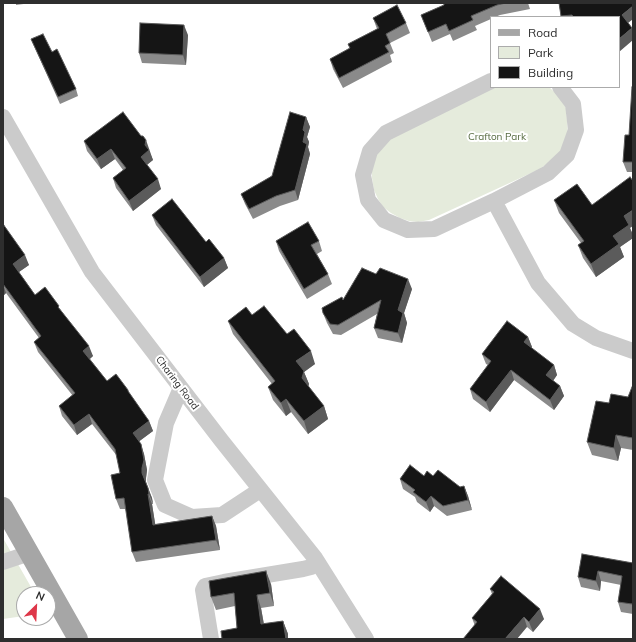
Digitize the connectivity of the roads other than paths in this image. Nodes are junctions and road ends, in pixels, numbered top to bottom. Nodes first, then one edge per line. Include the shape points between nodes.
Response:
1 (490, 81) edge
2 (561, 88) edge
3 (3, 117) edge
4 (494, 201) junction
5 (633, 351) edge
6 (181, 388) junction
7 (260, 490) junction
8 (3, 507) edge
9 (30, 553) junction
10 (3, 562) edge
11 (318, 563) junction
12 (78, 639) edge
13 (212, 639) edge
14 (366, 639) edge

1 - 4 street via 386,132 370,152 363,175 368,200 384,220 408,230 434,229
2 - 4 street via 573,104 576,130 567,155 548,173
3 - 6 street, Charing Road via 92,272
4 - 5 street via 538,283 573,324 596,338
6 - 7 street, Charing Road
6 - 7 street via 166,423 155,480 165,505 192,517 222,515
7 - 11 street, Charing Road
8 - 9 main road
9 - 10 street
9 - 12 main road
11 - 13 street via 303,569 205,586 203,590
11 - 14 street, Charing Road

